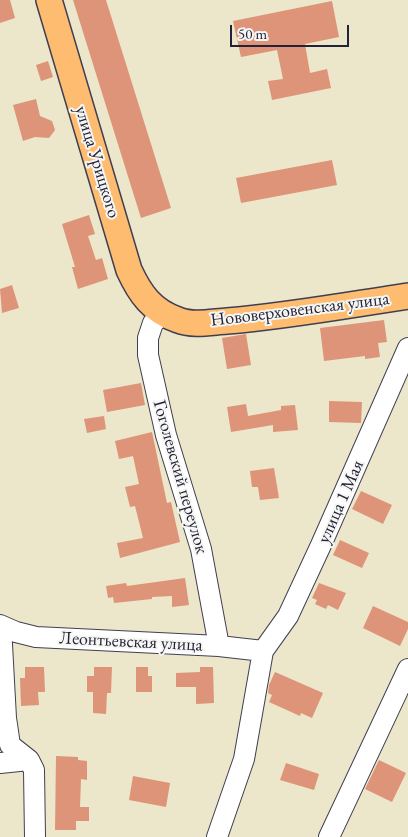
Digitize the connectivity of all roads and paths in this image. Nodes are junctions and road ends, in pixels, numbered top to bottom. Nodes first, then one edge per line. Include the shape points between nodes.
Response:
1 (49, 0) edge
2 (408, 296) edge
3 (163, 314) junction
4 (408, 348) edge
5 (0, 625) edge
6 (219, 646) junction
7 (264, 651) junction
8 (408, 669) edge
9 (29, 760) junction
10 (0, 763) edge
11 (34, 837) edge
12 (217, 837) edge
13 (329, 837) edge

1 - 3 main road, улица Урицкого via 130,270 140,293
2 - 3 main road, Нововерховенская улица via 262,318 197,323
3 - 6 street, Гоголевский переулок via 153,323 148,338 148,355 166,435 201,549
4 - 7 street, улица 1 Мая via 288,616
5 - 6 street, Леонтьевская улица via 36,637
5 - 9 street via 10,745
6 - 7 street, Леонтьевская улица
7 - 12 street via 244,759
8 - 13 street
9 - 10 street
9 - 11 street via 34,770

